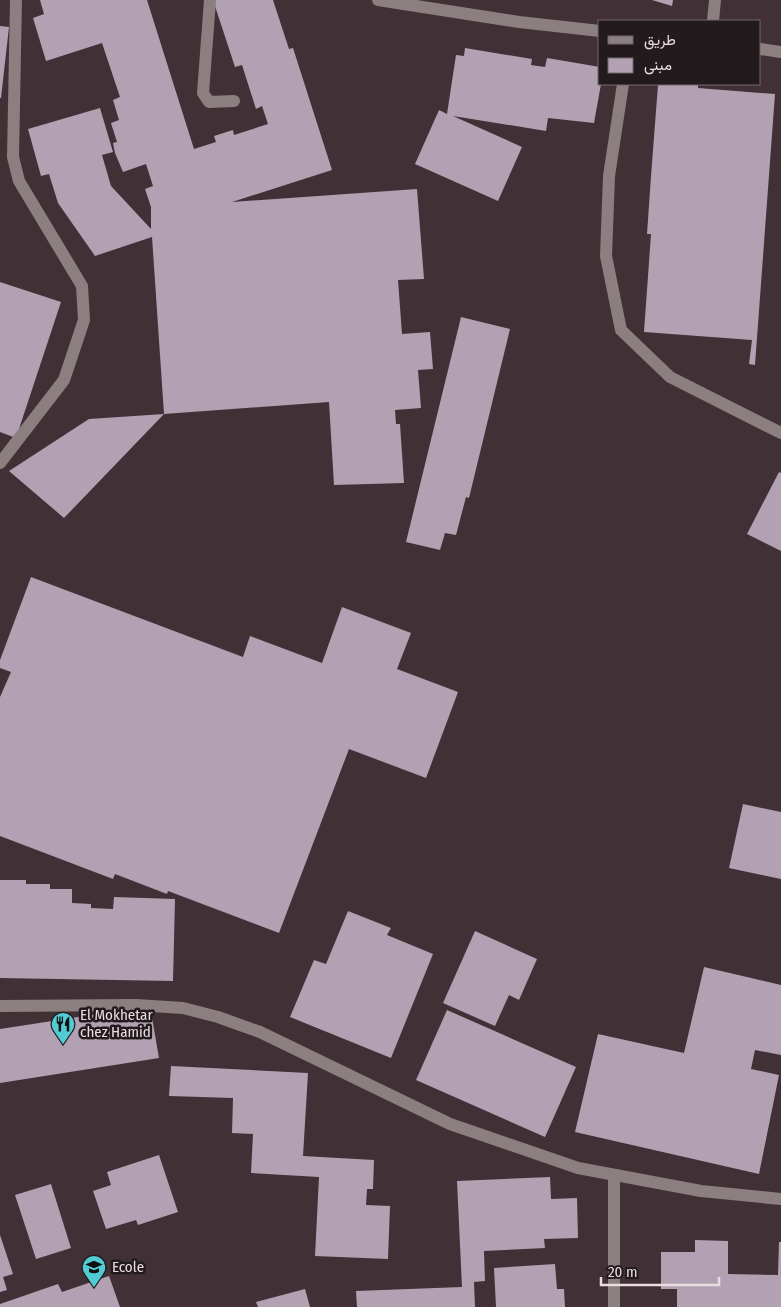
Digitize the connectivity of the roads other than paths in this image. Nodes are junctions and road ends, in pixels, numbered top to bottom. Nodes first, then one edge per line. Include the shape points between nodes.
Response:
1 (16, 0) edge
2 (210, 0) edge
3 (378, 0) edge
4 (715, 0) edge
5 (713, 20) edge
6 (598, 31) edge
7 (761, 49) edge
8 (781, 52) edge
9 (622, 85) edge
10 (234, 101) dead end
11 (781, 433) edge
12 (0, 463) edge
13 (0, 1006) edge
14 (614, 1175) junction
15 (781, 1199) edge
16 (614, 1307) edge

1 - 12 street via 13,156 19,181 82,286 84,320 64,380
2 - 10 street via 203,93 209,102
3 - 6 street
4 - 5 street
7 - 8 street
9 - 11 street via 609,176 606,256 621,330 670,377
13 - 14 street via 136,1005 183,1008 218,1017 284,1043 450,1124 578,1168
14 - 15 street via 701,1191
14 - 16 street

